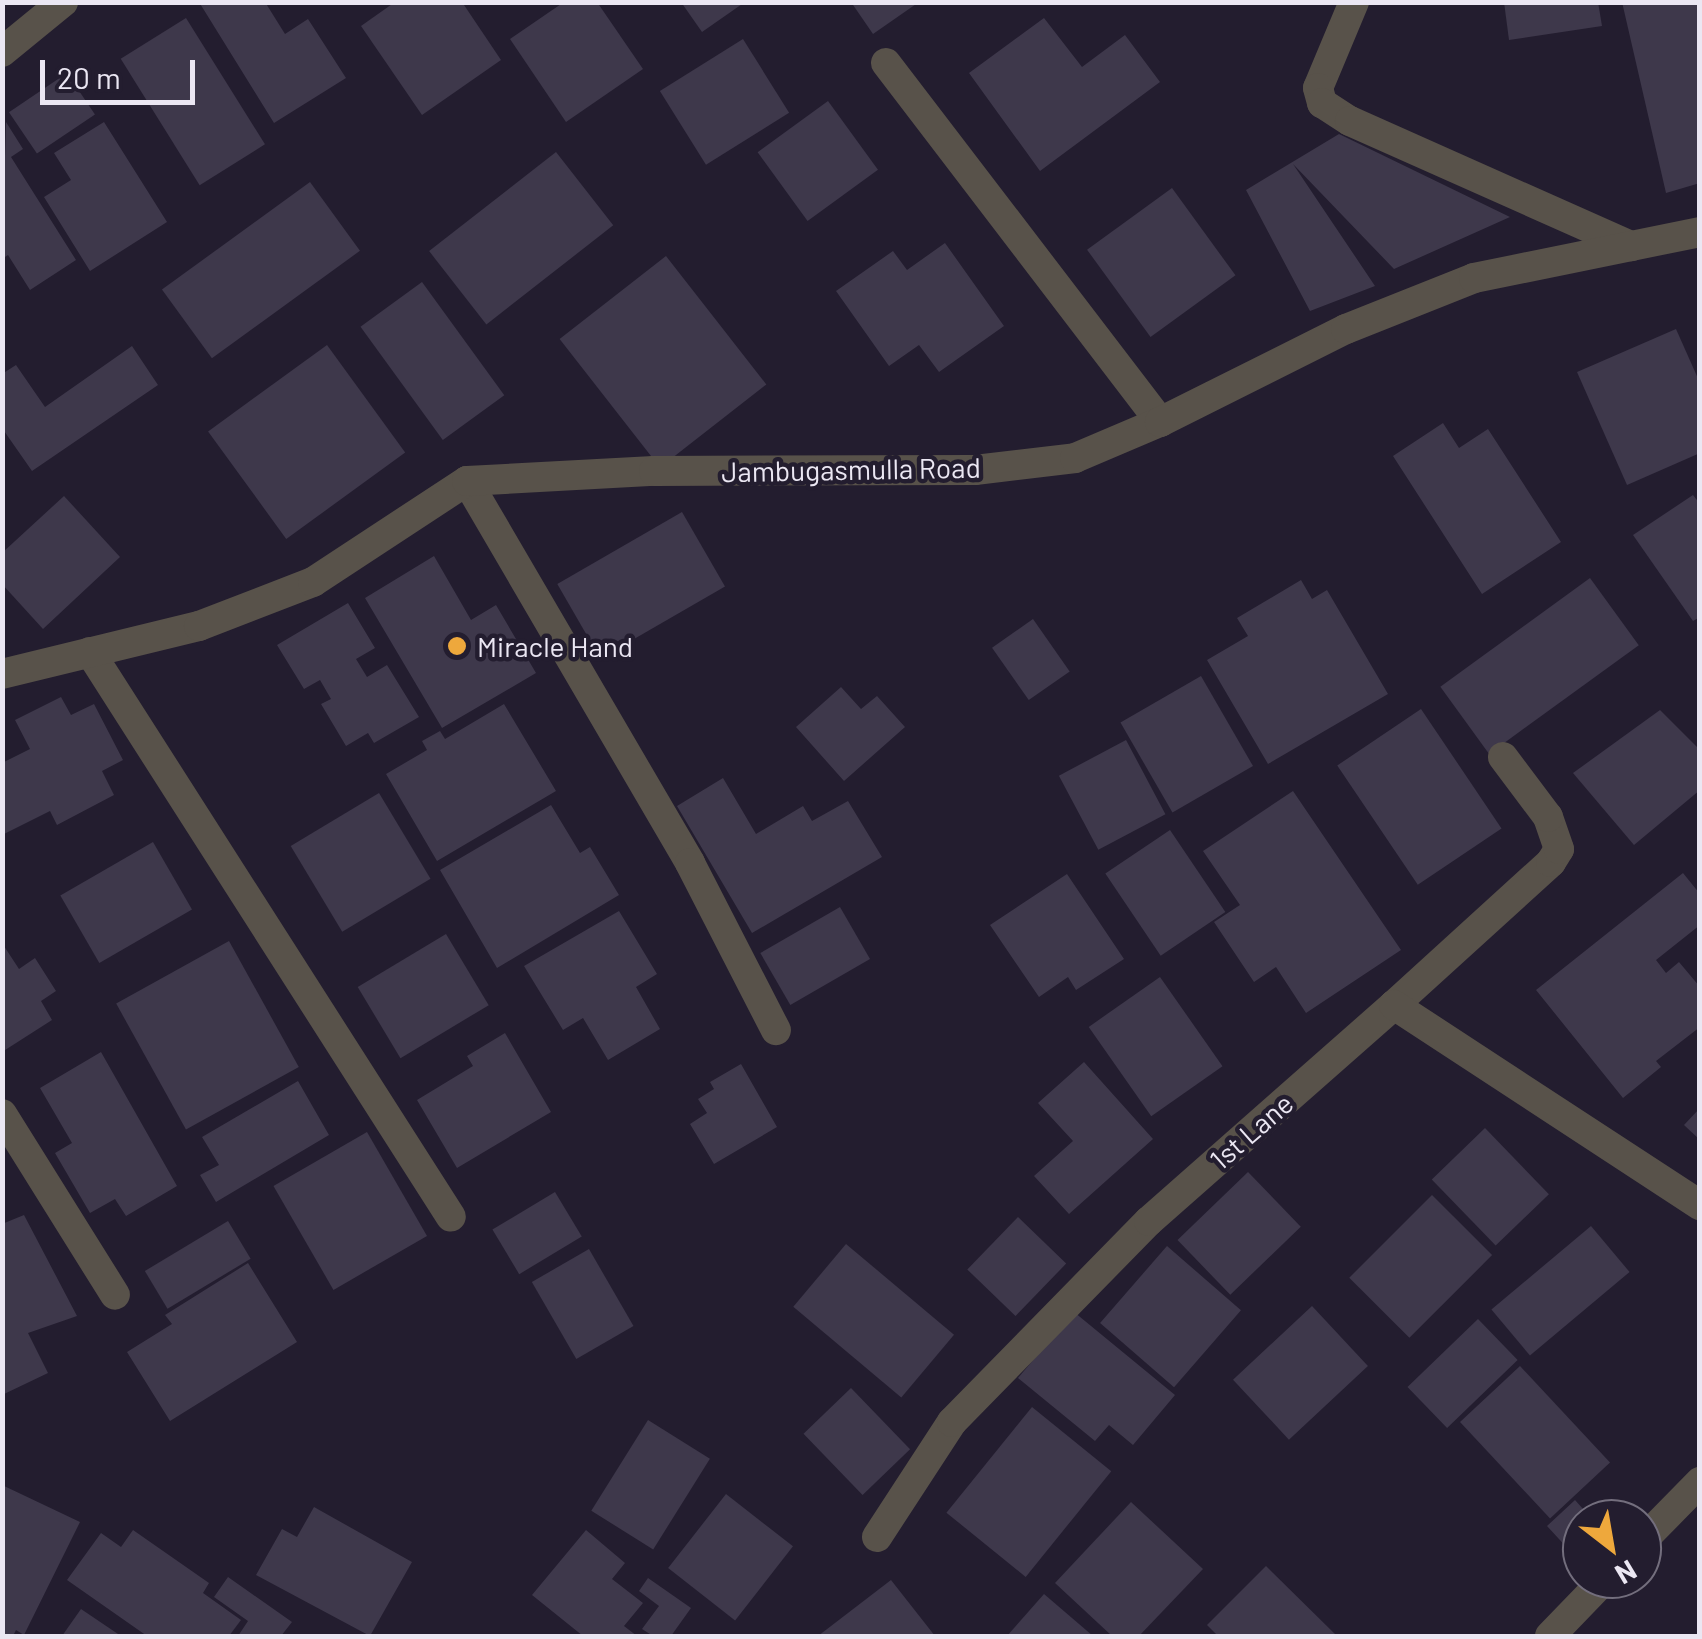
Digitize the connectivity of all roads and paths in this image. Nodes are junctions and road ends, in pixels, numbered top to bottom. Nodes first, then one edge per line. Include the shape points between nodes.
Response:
1 (64, 2) edge
2 (1354, 2) edge
3 (2, 52) edge
4 (886, 63) dead end
5 (1700, 232) edge
6 (1631, 246) junction
7 (1160, 422) junction
8 (467, 480) junction
9 (90, 652) junction
10 (2, 674) edge
11 (1503, 757) dead end
12 (1394, 1005) junction
13 (776, 1030) dead end
14 (2, 1114) edge
15 (1700, 1205) edge
16 (452, 1217) dead end
17 (115, 1295) dead end
18 (1700, 1482) edge
19 (1662, 1521) edge
20 (877, 1537) dead end
21 (1586, 1599) edge
22 (1550, 1636) edge

1 - 3 street
2 - 6 street via 1318,88 1322,103
4 - 7 street
5 - 6 street, Jambugasmulla Road
6 - 7 street, Jambugasmulla Road via 1474,278 1346,329
7 - 8 street, Jambugasmulla Road via 1075,458 975,470 654,471
8 - 9 street via 313,582 199,626
8 - 13 street via 690,863
9 - 10 street
9 - 16 street
11 - 12 street, 1st Lane via 1548,817 1558,849 1552,862
12 - 15 street
12 - 20 street, 1st Lane via 1149,1221 952,1422
14 - 17 street
18 - 19 street
21 - 22 street

